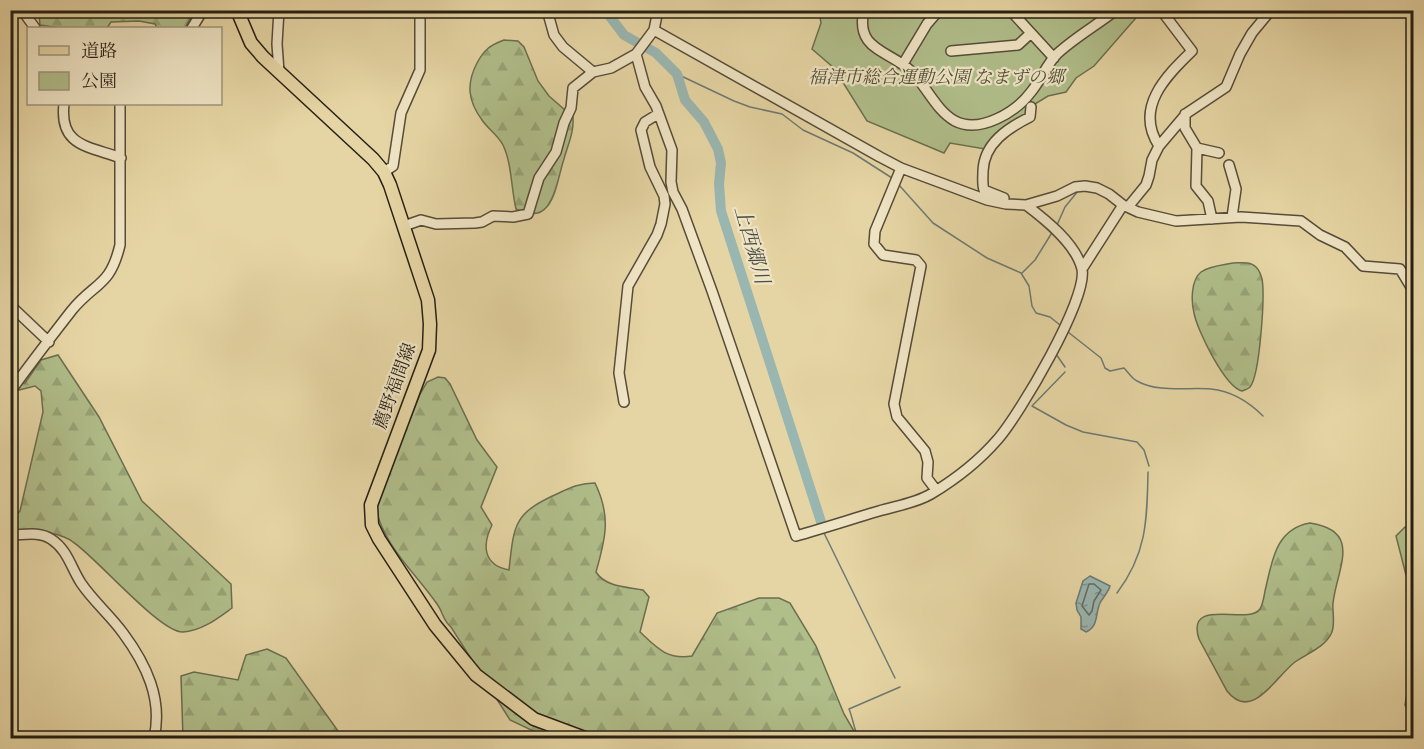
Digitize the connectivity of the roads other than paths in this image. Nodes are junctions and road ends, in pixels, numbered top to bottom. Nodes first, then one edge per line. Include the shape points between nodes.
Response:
1 (22, 10) edge
2 (203, 10) edge
3 (237, 10) edge
4 (279, 10) edge
5 (420, 10) edge
6 (547, 10) edge
7 (658, 10) edge
8 (864, 10) edge
9 (939, 10) edge
10 (1010, 10) edge
11 (1116, 10) edge
12 (1161, 10) edge
13 (1270, 10) edge
14 (34, 27) edge
15 (193, 27) edge
16 (654, 30) junction
17 (1031, 33) junction
18 (951, 51) dead end
19 (637, 53) junction
20 (1054, 58) junction
21 (903, 64) junction
22 (279, 72) junction
23 (593, 72) junction
24 (64, 105) edge
25 (120, 105) edge
26 (1031, 107) dead end
27 (658, 114) junction
28 (1185, 114) junction
29 (1159, 146) junction
30 (1197, 148) junction
31 (1219, 153) dead end
32 (121, 158) junction
33 (1229, 165) dead end
34 (901, 168) junction
35 (384, 172) junction
36 (1039, 201) junction
37 (1026, 205) junction
38 (1126, 206) junction
39 (1232, 217) junction
40 (1212, 219) junction
41 (404, 226) junction
42 (1082, 269) junction
43 (1413, 292) edge
44 (10, 305) edge
45 (49, 342) junction
46 (10, 392) edge
47 (624, 402) dead end
48 (936, 490) junction
49 (10, 535) edge
50 (154, 738) edge
51 (585, 738) edge

1 - 14 street
2 - 15 street
3 - 22 main road, 薦野福間線 via 251,43
4 - 22 street
5 - 35 street via 420,70 401,113 393,166
6 - 23 street via 562,47
7 - 16 street
8 - 21 street via 863,27 871,45
9 - 21 street
10 - 17 street
11 - 20 street
12 - 29 street via 1192,51 1172,70 1155,99 1149,123
13 - 28 street via 1252,33 1226,87
16 - 19 street
16 - 34 street
17 - 18 street via 1018,45
17 - 20 street
19 - 23 street via 611,68
19 - 27 street via 645,87
20 - 21 street via 1023,101 980,125 961,123 948,116
22 - 35 main road, 薦野福間線
23 - 41 street via 573,88 571,108 556,152 539,178 528,214 493,216 475,223 436,224 421,220
24 - 32 street via 62,118 67,134
25 - 32 street
26 - 36 street via 1030,117 1008,129 986,154 982,185 996,196
27 - 47 street via 645,122 641,130 665,204 657,235 628,286 619,373
27 - 48 street via 672,150 673,192 712,291 796,536 914,501
28 - 29 street
28 - 30 street via 1185,128
29 - 38 street via 1146,185
30 - 31 street
30 - 40 street via 1196,186 1208,201
32 - 45 street via 120,245 116,261 109,275 73,309
33 - 39 street via 1236,189
34 - 37 street via 987,200
34 - 48 street via 875,231 874,244 882,255 916,260 921,266 894,404 897,417 925,451 926,473
35 - 41 main road, 薦野福間線
36 - 37 street
36 - 38 street via 1082,187 1097,188
37 - 42 street via 1061,235
38 - 40 street via 1176,221
38 - 42 street
39 - 40 street
39 - 43 street via 1305,222 1320,236 1345,247 1363,266 1400,269
41 - 51 main road, 薦野福間線 via 428,300 430,342 371,505 372,525 435,625 476,675 534,719
42 - 48 street via 1080,287 1067,321 1023,404 988,450
44 - 45 street
45 - 46 street
49 - 50 street via 44,535 60,546 80,582 122,632 145,669 156,699

